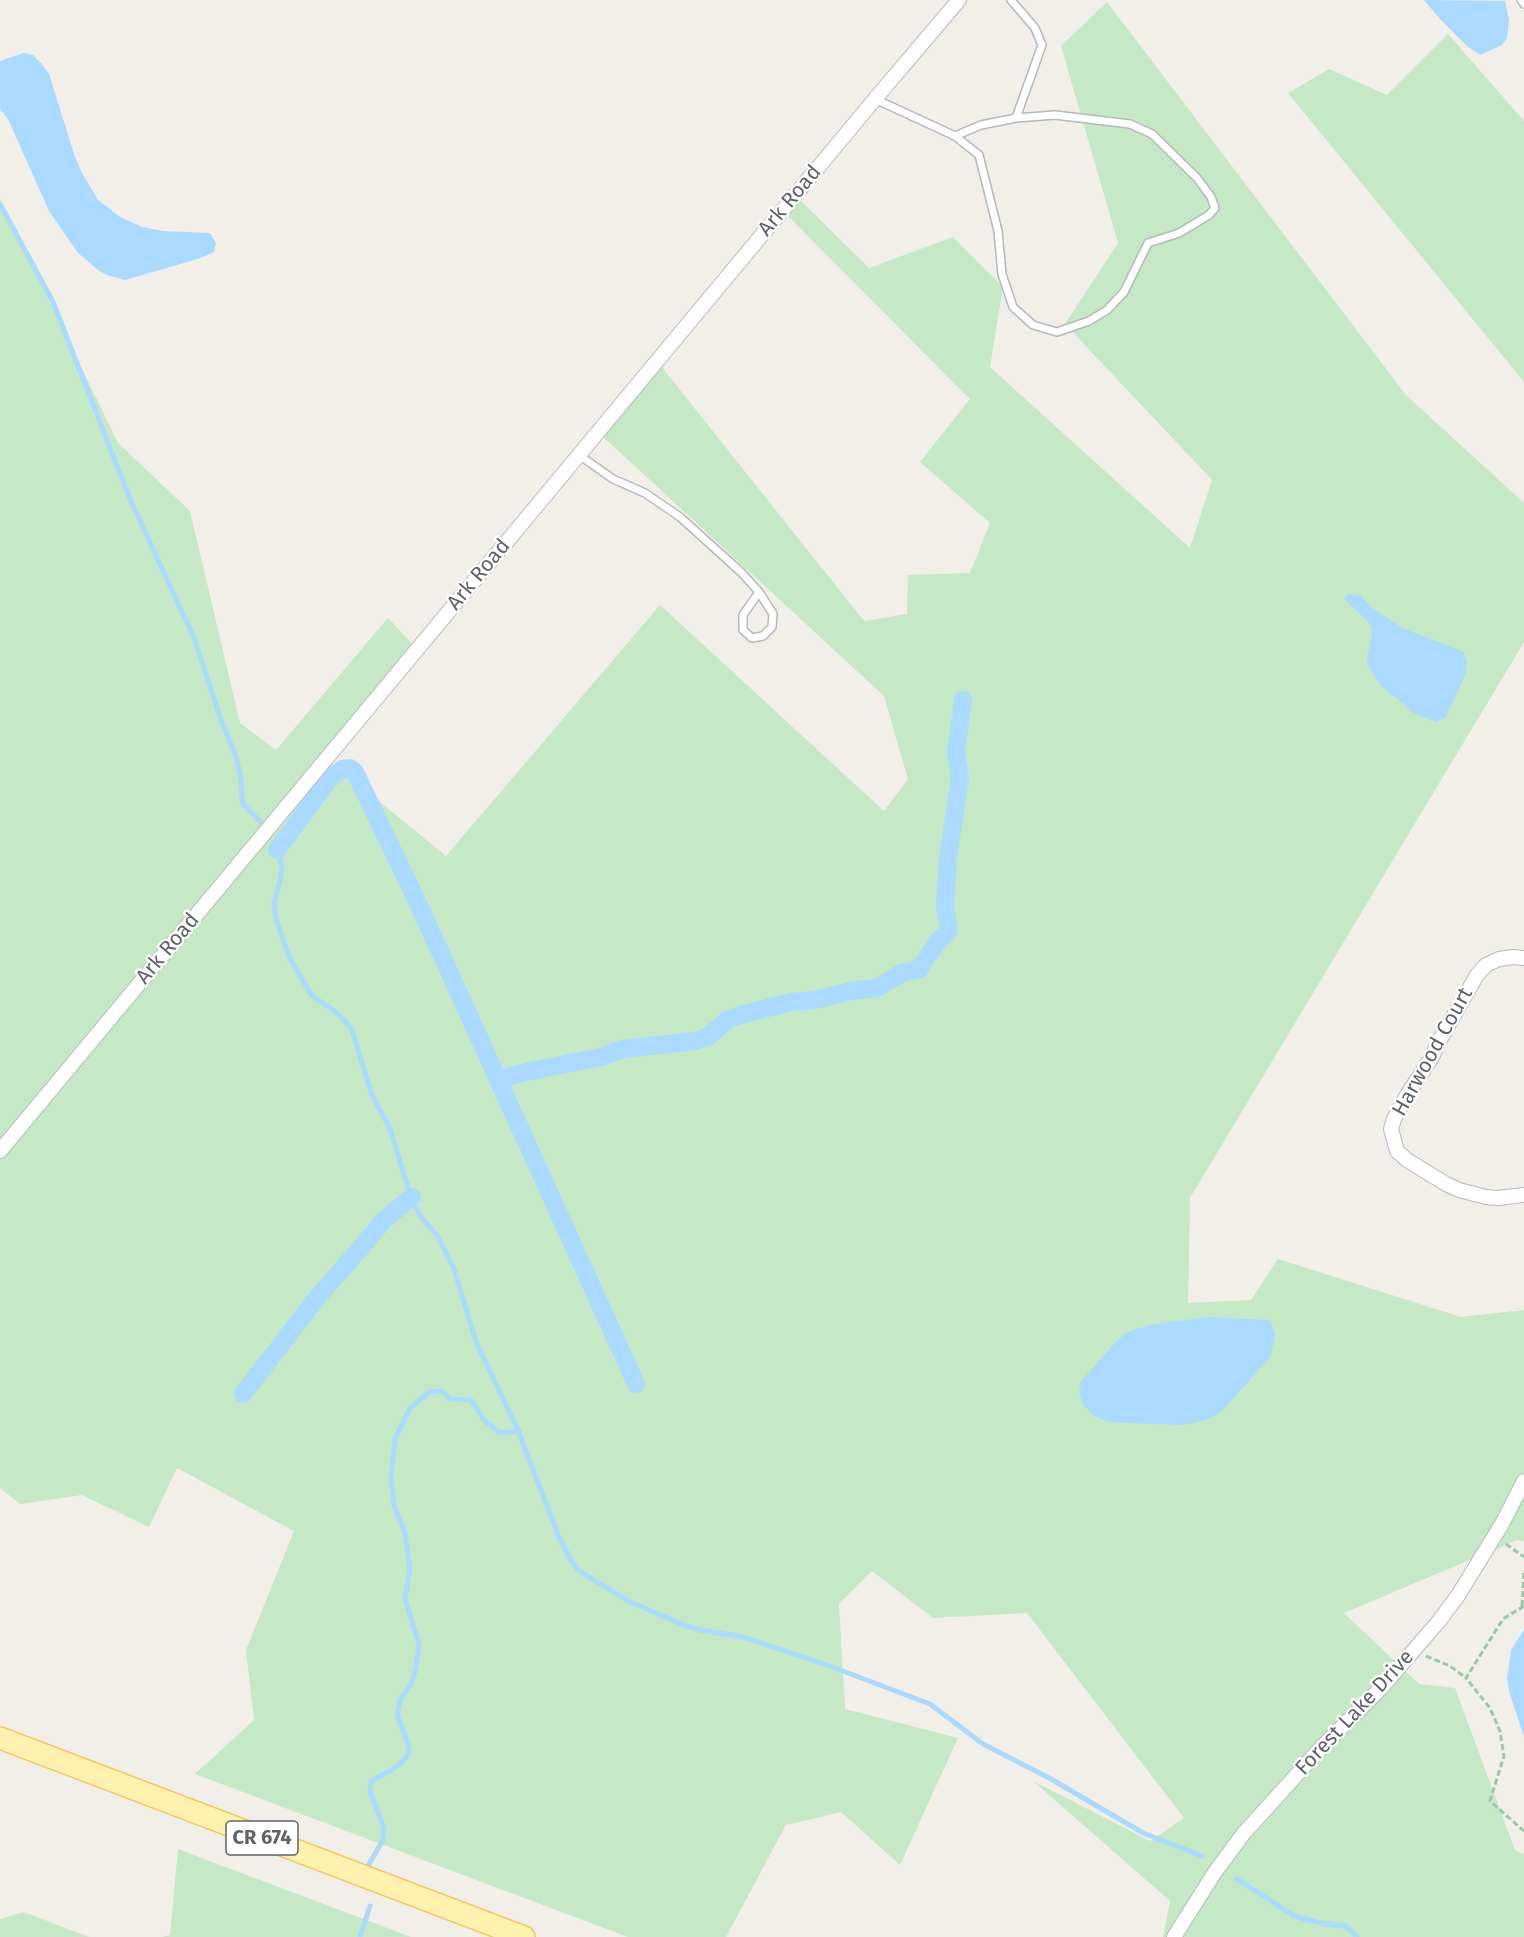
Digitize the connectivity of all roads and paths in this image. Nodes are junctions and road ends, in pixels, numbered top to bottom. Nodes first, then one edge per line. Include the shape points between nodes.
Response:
1 (959, 0) edge
2 (1011, 0) edge
3 (875, 99) junction
4 (1016, 118) junction
5 (955, 136) junction
6 (579, 455) junction
7 (759, 592) junction
8 (1524, 958) edge
9 (0, 1151) edge
10 (1524, 1195) edge
11 (1524, 1481) edge
12 (1495, 1536) junction
13 (1524, 1557) edge
14 (1524, 1572) edge
15 (1523, 1606) edge
16 (1413, 1653) junction
17 (1466, 1678) junction
18 (0, 1738) edge
19 (1524, 1831) edge
20 (524, 1937) edge
21 (1174, 1937) edge

1 - 3 street, Ark Road
2 - 4 lane via 1035,28 1042,45
3 - 5 lane
3 - 6 street, Ark Road
4 - 5 lane via 981,125
4 - 5 lane via 1055,115 1130,124 1152,134 1189,171 1211,197 1215,208 1179,233 1148,243 1124,292 1107,310 1057,332 1033,325 1013,307 1002,274 998,231 979,155
6 - 7 lane via 680,517
6 - 9 street, Ark Road
7 - 7 lane via 773,614 772,627 763,636 752,638 743,630 743,615
8 - 10 street, Harwood Court via 1499,959 1477,975 1391,1130 1397,1151 1446,1184 1486,1197
11 - 12 street, Forest Lake Drive
12 - 13 path
12 - 16 street, Forest Lake Drive via 1457,1597
14 - 15 path
15 - 17 path via 1503,1619
16 - 17 path via 1442,1661
16 - 21 street, Forest Lake Drive via 1244,1833
17 - 19 path via 1483,1697 1500,1731 1504,1756 1490,1801
18 - 20 main road, CR 674

